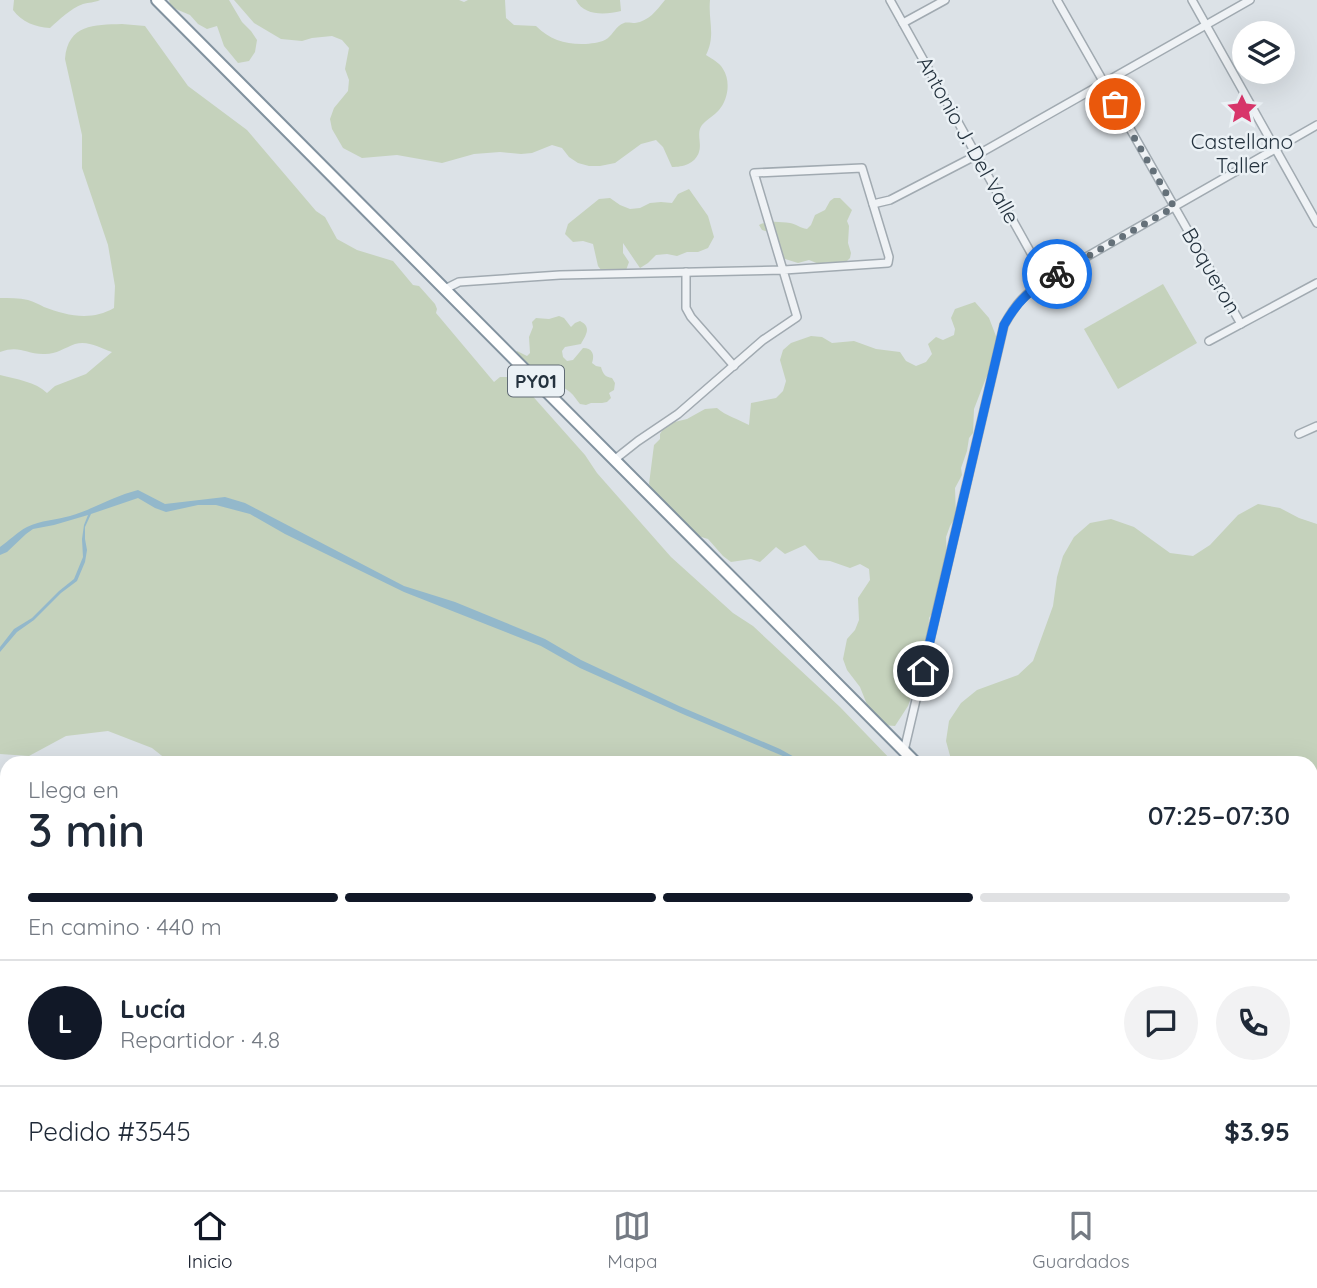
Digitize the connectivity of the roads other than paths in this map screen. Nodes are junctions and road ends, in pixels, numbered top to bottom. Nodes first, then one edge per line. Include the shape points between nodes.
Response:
1 (157, 0) edge
2 (890, 0) edge
3 (945, 0) edge
4 (1056, 0) edge
5 (1192, 0) edge
6 (1250, 0) edge
7 (903, 23) junction
8 (1206, 25) junction
9 (1104, 83) junction
10 (1317, 125) edge
11 (1276, 149) junction
12 (977, 155) junction
13 (873, 204) junction
14 (1174, 207) junction
15 (1317, 223) edge
16 (783, 270) junction
17 (686, 272) junction
18 (1046, 280) junction
19 (1317, 283) edge
20 (445, 289) junction
21 (1241, 324) junction
22 (1209, 341) dead end
23 (734, 366) junction
24 (1317, 426) edge
25 (1299, 434) dead end
26 (614, 460) junction
27 (904, 751) junction
28 (909, 756) edge

1 - 20 highway, PY01
2 - 7 street, Antonio J. Del Valle
3 - 7 street
4 - 9 street, Boqueron
5 - 8 street
6 - 8 street
7 - 12 street, Antonio J. Del Valle
8 - 9 street
8 - 11 street
9 - 12 street
9 - 14 street, Boqueron
10 - 11 street
11 - 14 street
11 - 15 street
12 - 13 street via 890,200
12 - 18 street, Antonio J. Del Valle
13 - 16 street via 888,263
13 - 16 street via 862,168 754,173
14 - 18 street
14 - 21 street, Boqueron
16 - 17 street
16 - 23 street via 797,317
17 - 20 street via 472,281
17 - 23 street via 686,309
18 - 27 street via 1021,298 1004,325
19 - 21 street
20 - 26 highway, PY01
21 - 22 street
23 - 26 street
24 - 25 street
26 - 27 highway, PY01
27 - 28 highway, PY01

